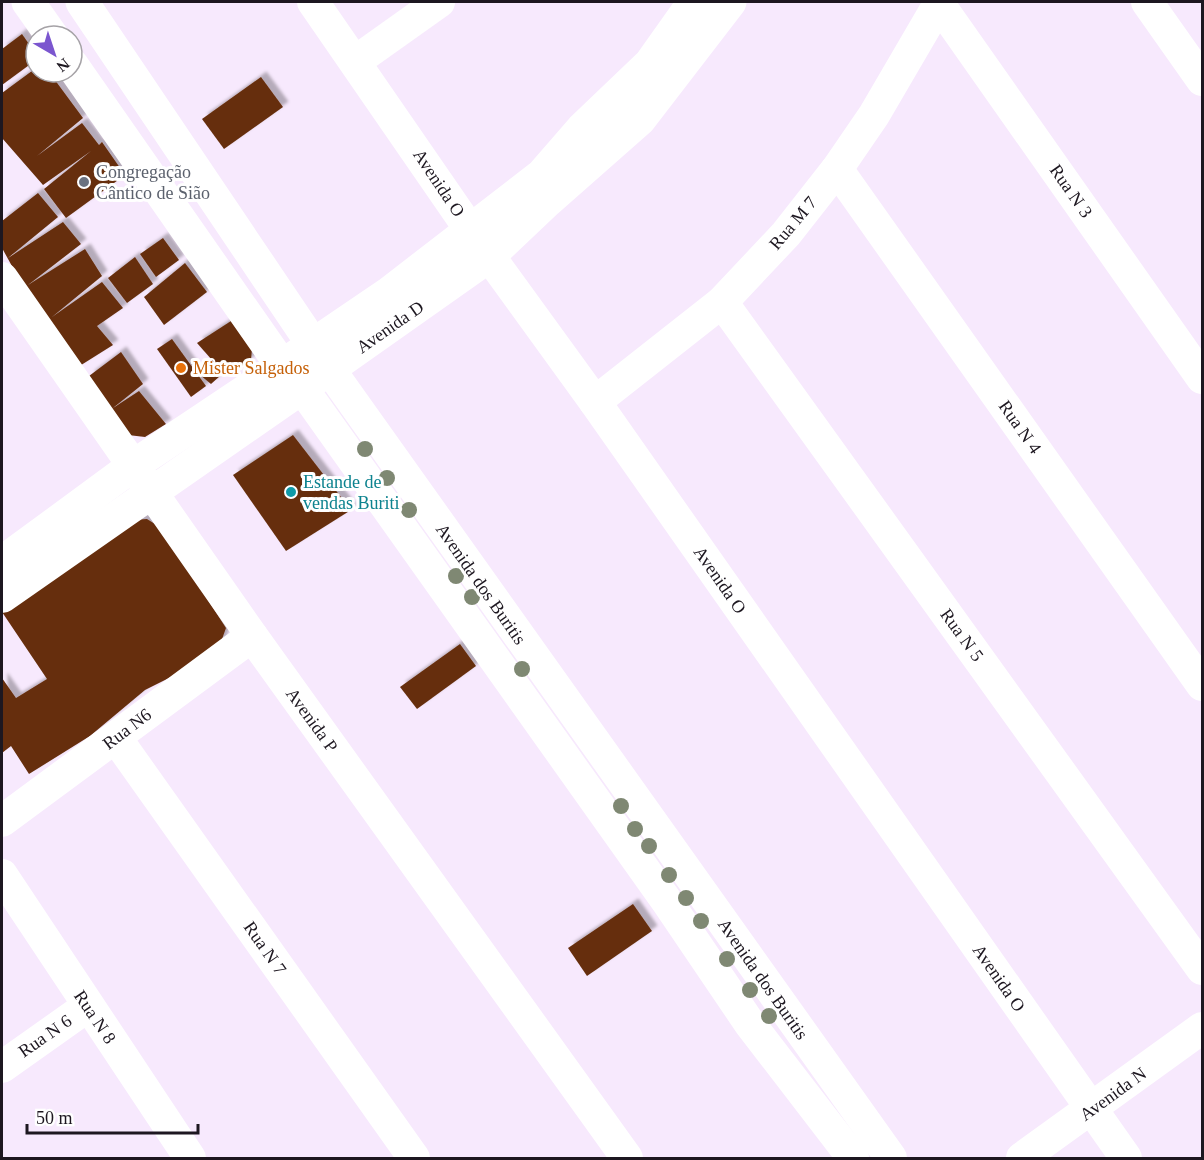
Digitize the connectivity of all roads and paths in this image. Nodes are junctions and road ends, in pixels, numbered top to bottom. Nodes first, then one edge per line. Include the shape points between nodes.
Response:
1 (28, 2) edge
2 (82, 2) edge
3 (313, 2) edge
4 (439, 2) edge
5 (694, 2) edge
6 (730, 2) edge
7 (1147, 2) edge
8 (940, 3) edge
9 (44, 24) edge
10 (356, 61) junction
11 (1203, 80) edge
12 (84, 82) edge
13 (837, 169) junction
14 (480, 244) junction
15 (2, 278) edge
16 (722, 302) junction
17 (322, 356) junction
18 (292, 377) junction
19 (1203, 378) edge
20 (595, 402) junction
21 (134, 465) junction
22 (154, 492) junction
23 (2, 562) edge
24 (2, 597) edge
25 (252, 636) junction
26 (1203, 685) edge
27 (116, 738) junction
28 (2, 821) edge
29 (2, 875) edge
30 (1203, 969) edge
31 (88, 1006) junction
32 (1203, 1028) edge
33 (2, 1067) edge
34 (1091, 1110) junction
35 (190, 1158) edge
36 (414, 1158) edge
37 (627, 1158) edge
38 (853, 1158) edge
39 (891, 1158) edge
40 (1022, 1158) edge
41 (1126, 1158) edge

1 - 9 main road
2 - 17 main road, Avenida dos Buritis
3 - 10 street, Avenida O
4 - 10 street
5 - 14 main road, Avenida D via 650,64 582,129
6 - 14 main road, Avenida D via 640,119 547,201
7 - 11 street
8 - 13 street, Rua M 7
8 - 19 street, Rua N 3
10 - 14 street, Avenida O
12 - 18 main road, Avenida dos Buritis
13 - 16 street, Rua M 7 via 786,234
13 - 26 street, Rua N 4
14 - 17 main road, Avenida D
14 - 20 street, Avenida O
15 - 21 street, Avenida P
16 - 20 street, Rua M 7
16 - 30 street, Rua N 5
17 - 18 main road, Avenida D
17 - 39 street, Avenida dos Buritis
18 - 21 street, Avenida D
18 - 22 street, Avenida D
18 - 38 street, Avenida dos Buritis via 750,1024
20 - 34 street, Avenida O
21 - 22 street, Avenida P
21 - 23 street, Avenida D
22 - 24 street, Avenida D
22 - 25 street, Avenida P
25 - 27 street, Rua N6
25 - 37 street, Avenida P
27 - 28 street, Rua N6
27 - 36 street, Rua N 7
29 - 31 street, Rua N 8
31 - 33 street, Rua N 6
31 - 35 street, Rua N 8
32 - 34 street, Avenida N
34 - 40 street, Avenida N
34 - 41 street, Avenida O

